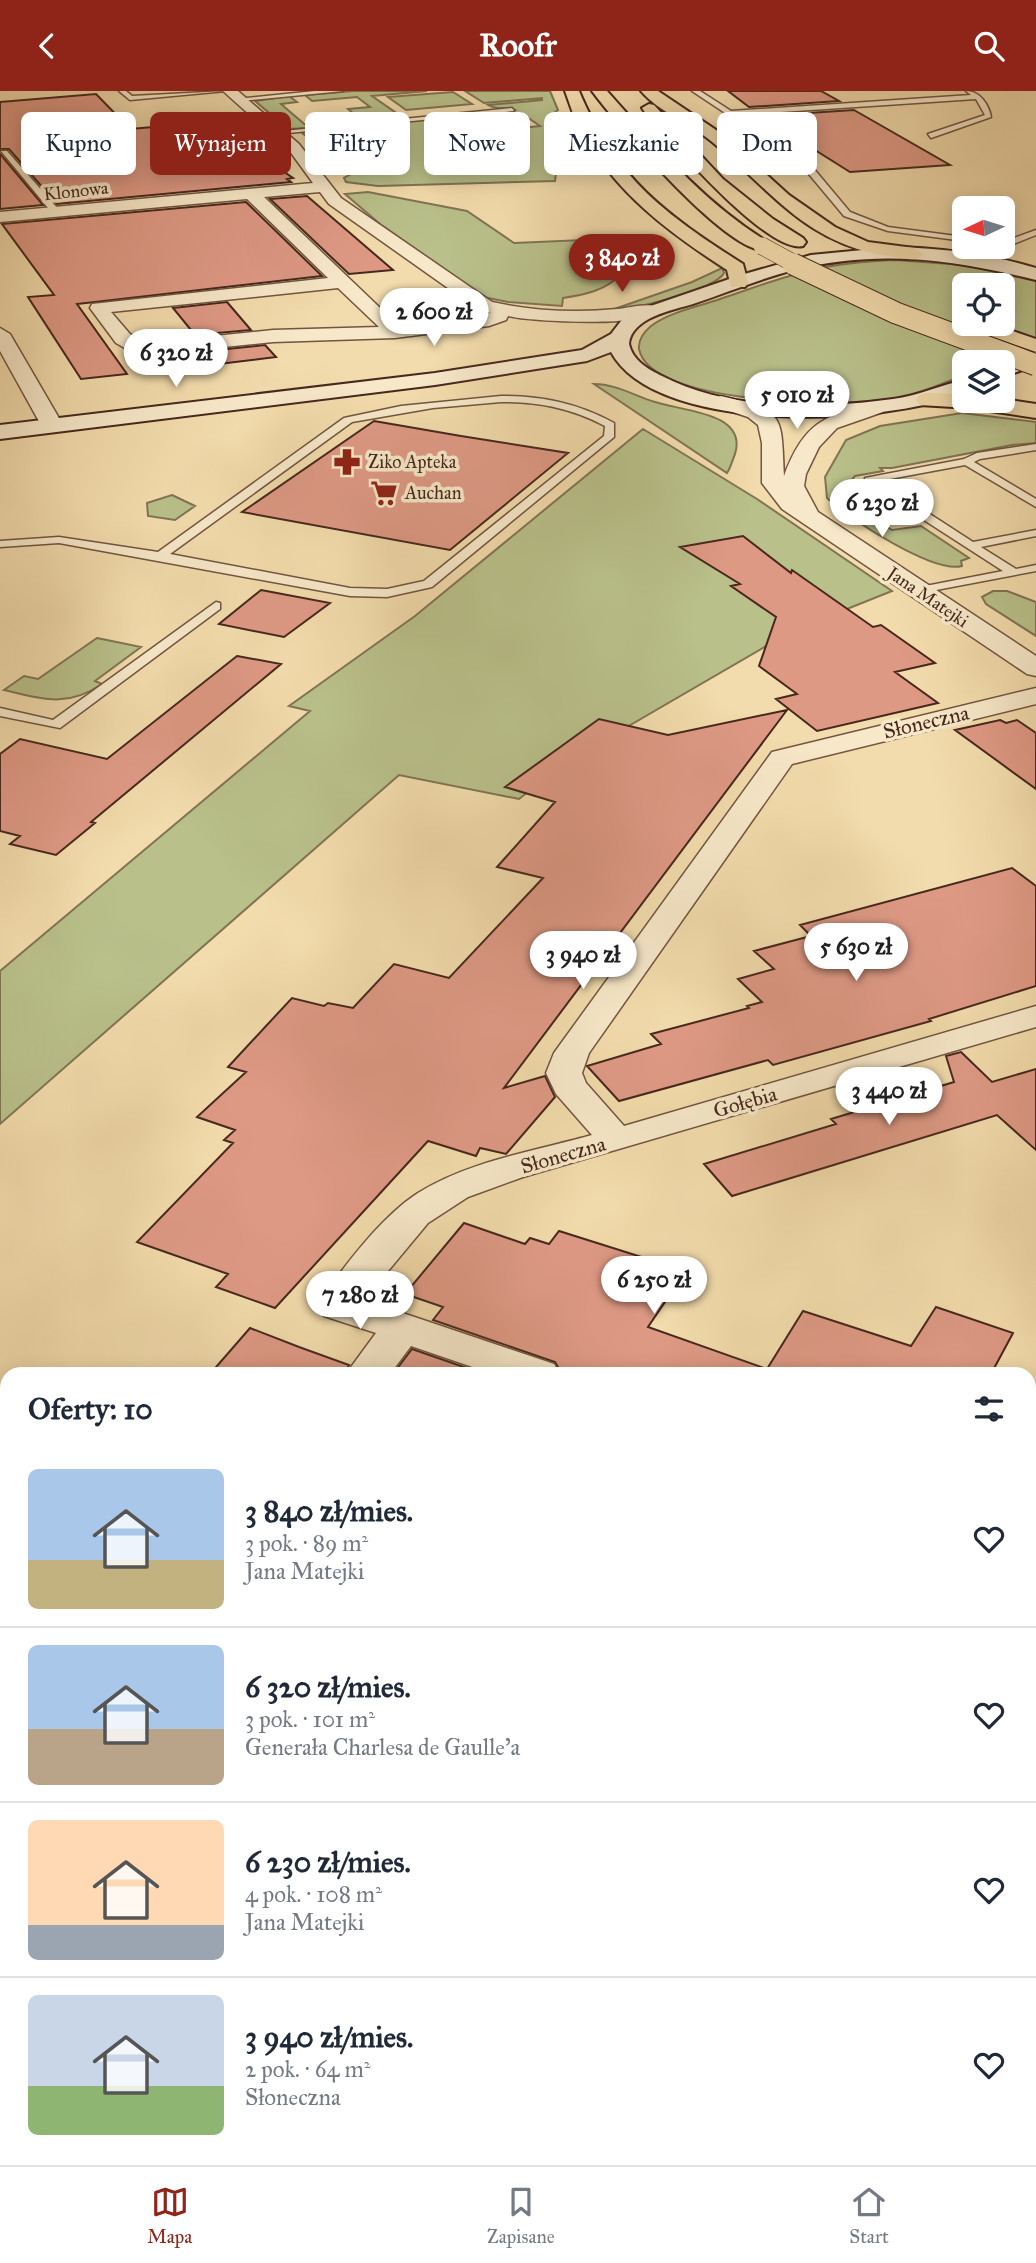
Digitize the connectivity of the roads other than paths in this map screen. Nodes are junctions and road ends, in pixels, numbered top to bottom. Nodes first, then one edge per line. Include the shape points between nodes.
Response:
1 (122, 91) edge
2 (223, 91) edge
3 (340, 91) edge
4 (572, 91) edge
5 (599, 91) edge
6 (631, 91) edge
7 (648, 91) edge
8 (695, 91) edge
9 (969, 91) edge
10 (235, 95) edge
11 (978, 97) junction
12 (512, 110) dead end
13 (502, 111) joint
14 (254, 112) edge
15 (727, 112) edge
16 (745, 112) edge
17 (291, 129) edge
18 (931, 136) dead end
19 (291, 145) edge
20 (5, 153) dead end
21 (814, 175) edge
22 (324, 187) junction
23 (250, 193) junction
24 (56, 212) junction
25 (0, 217) edge
26 (1036, 232) edge
27 (952, 237) edge
28 (1015, 240) edge
29 (914, 254) junction
30 (1001, 265) junction
31 (1036, 268) edge
32 (1036, 274) edge
33 (339, 282) junction
34 (738, 283) junction
35 (501, 311) junction
36 (646, 314) junction
37 (952, 315) edge
38 (395, 332) junction
39 (0, 334) edge
40 (1008, 336) edge
41 (619, 338) junction
42 (1036, 346) edge
43 (1036, 358) edge
44 (1036, 365) edge
45 (1015, 366) edge
46 (435, 379) junction
47 (652, 381) junction
48 (952, 391) edge
49 (927, 400) junction
50 (721, 402) junction
51 (876, 408) junction
52 (1036, 411) edge
53 (52, 425) junction
54 (0, 432) edge
55 (1036, 447) edge
56 (967, 462) junction
57 (1036, 504) edge
58 (820, 525) junction
59 (1036, 533) edge
60 (0, 544) edge
61 (971, 546) junction
62 (160, 556) junction
63 (1036, 568) edge
64 (1013, 572) junction
65 (919, 591) junction
66 (216, 606) dead end
67 (1036, 668) edge
68 (1036, 696) edge
69 (0, 712) edge
70 (1036, 1016) edge
71 (616, 1140) junction
72 (403, 1327) junction
73 (372, 1367) edge
74 (519, 1367) edge

1 - 2 lane via 130,99
3 - 10 lane
4 - 34 main road via 588,130 632,190 676,229 736,268
5 - 44 main road, bridge via 682,185 731,227 823,280 889,310
6 - 37 main road via 717,183 767,223 867,279
7 - 29 main road via 716,137 783,199 829,231 864,247
8 - 15 lane
9 - 11 lane
10 - 14 street
11 - 16 lane
11 - 18 lane via 989,116
12 - 13 lane
13 - 17 lane
19 - 22 street
20 - 24 lane
21 - 27 lane via 854,219
22 - 23 street, Klonowa
22 - 35 street via 349,213 486,306
23 - 24 street, Klonowa
23 - 33 street
24 - 25 street, Klonowa
26 - 28 lane
29 - 30 main road
29 - 34 main road via 813,260
30 - 31 main road
30 - 32 main road
33 - 38 street
33 - 38 street via 99,308 123,341 145,349 273,336
34 - 36 main road
35 - 36 street via 592,317
35 - 38 street via 489,320
36 - 41 main road
39 - 53 street
40 - 42 main road
41 - 46 main road via 587,355
41 - 47 main road via 624,359
43 - 45 main road
46 - 47 main road via 606,373
46 - 53 main road
47 - 50 main road
48 - 49 main road
49 - 51 main road
49 - 52 main road
50 - 51 main road via 807,410
50 - 58 street, Jana Matejki via 768,421 775,438 775,487
51 - 58 street, Jana Matejki via 829,423 802,458 794,480 795,494
53 - 54 main road
55 - 56 lane via 977,456
56 - 57 lane
56 - 61 lane via 869,480
58 - 65 street, Jana Matejki
59 - 61 lane
60 - 62 lane via 59,540
61 - 64 lane
62 - 62 lane via 350,592 387,593 428,584 608,437 610,425 573,407 496,397 376,412 348,420
63 - 64 lane
64 - 65 lane
65 - 67 street, Jana Matejki
66 - 69 lane via 55,725
68 - 71 street, Słoneczna via 782,758 568,1063 564,1073 569,1086
70 - 71 street, Gołębia
71 - 72 street, Słoneczna via 482,1179 439,1197 414,1214 338,1306
72 - 73 street
72 - 74 street

